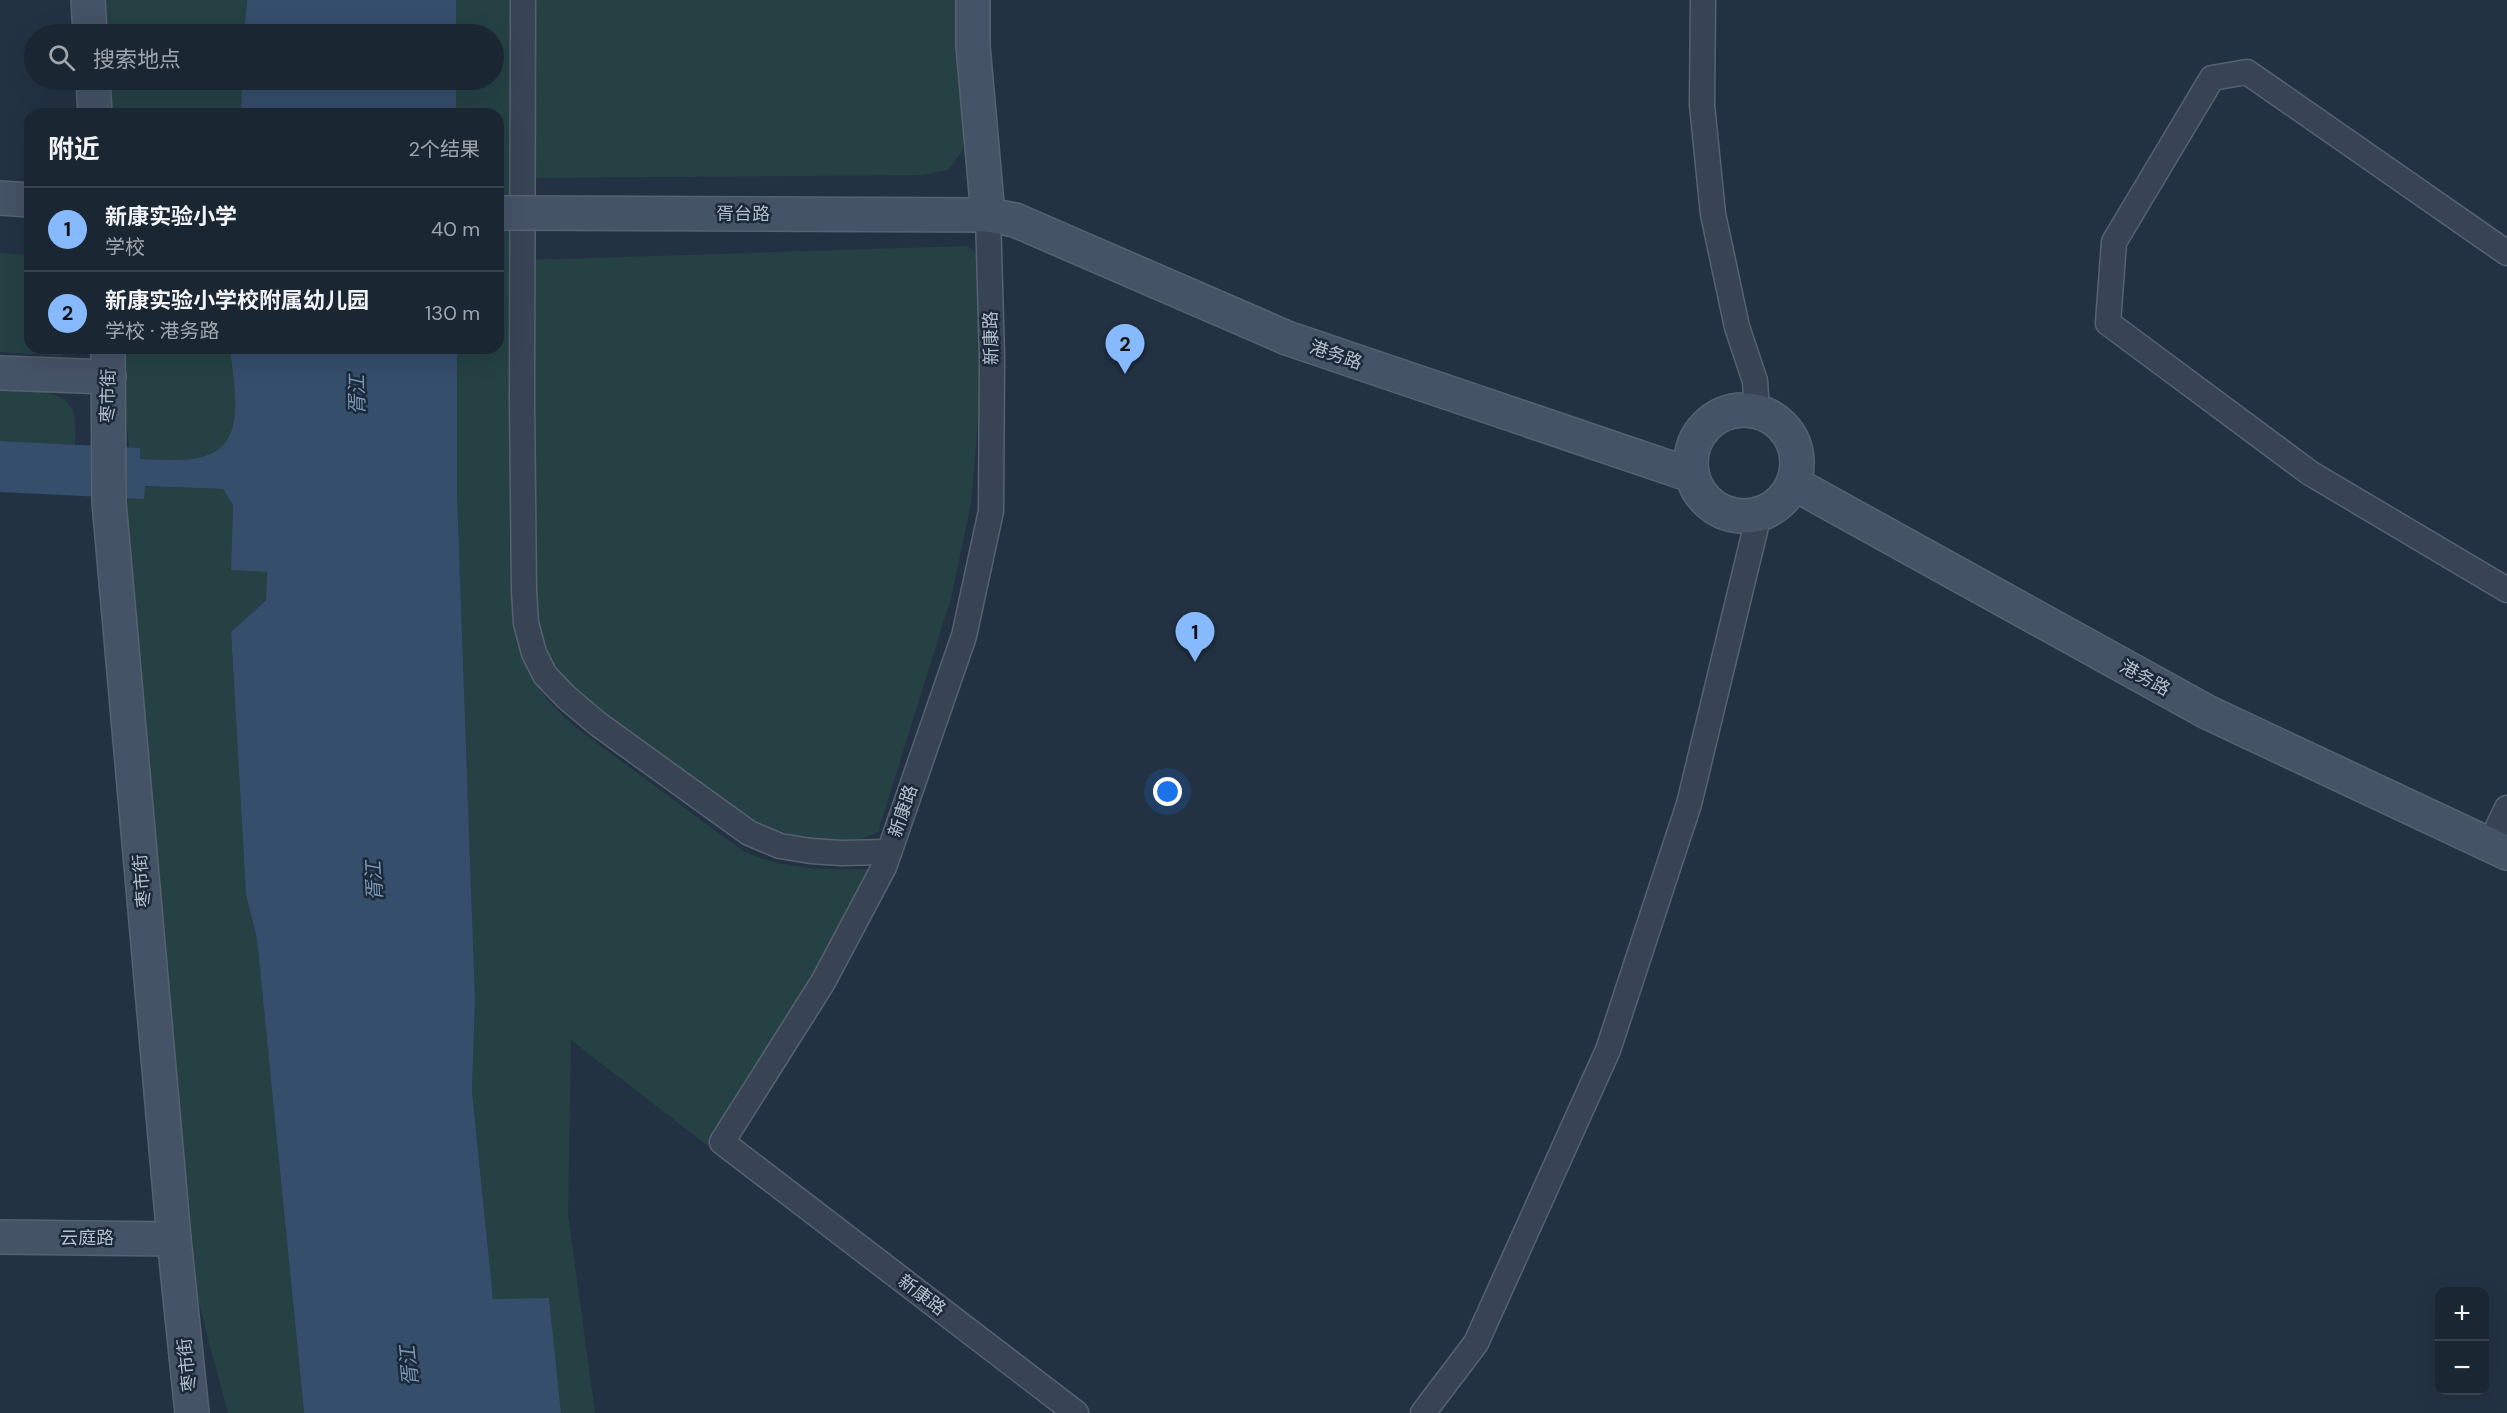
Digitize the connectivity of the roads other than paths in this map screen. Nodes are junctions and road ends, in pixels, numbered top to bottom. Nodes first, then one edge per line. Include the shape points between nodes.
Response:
1 (88, 0) edge
2 (524, 0) edge
3 (973, 0) edge
4 (1703, 0) edge
5 (89, 24) edge
6 (94, 90) edge
7 (95, 108) edge
8 (0, 198) edge
9 (24, 200) edge
10 (504, 213) edge
11 (988, 215) junction
12 (2507, 253) edge
13 (108, 363) edge
14 (0, 373) edge
15 (1757, 411) junction
16 (1691, 475) junction
17 (1793, 483) junction
18 (1759, 514) junction
19 (2507, 590) edge
20 (2507, 808) edge
21 (2498, 849) edge
22 (889, 852) junction
23 (0, 1237) edge
24 (174, 1239) junction
25 (192, 1413) edge
26 (1076, 1413) edge
27 (1423, 1413) edge

1 - 5 street
2 - 22 street via 524,591 526,623 534,652 545,675 598,724 749,833 780,846 811,851
3 - 11 street, 新康路 via 973,46
4 - 15 street via 1702,105 1713,214 1737,327 1755,381
6 - 7 street
8 - 9 street
10 - 11 street, 胥台路, bridge
11 - 16 street, 港务路 via 1015,220 1287,338
11 - 22 street, 新康路 via 991,511 964,636
12 - 19 street via 2247,72 2212,78 2114,243 2108,323 2310,473
13 - 14 street
13 - 24 street, 枣市街 via 109,502
15 - 16 street via 1739,409 1706,424 1695,439
15 - 17 street via 1780,424 1795,447
16 - 18 street via 1697,491 1724,513 1741,517
17 - 18 street via 1773,508
17 - 21 street, 港务路 via 2207,712
18 - 27 street via 1689,804 1608,1050 1476,1343
20 - 21 street
22 - 26 street, 新康路 via 823,982 722,1142
23 - 24 street, 云庭路
24 - 25 street, 枣市街

